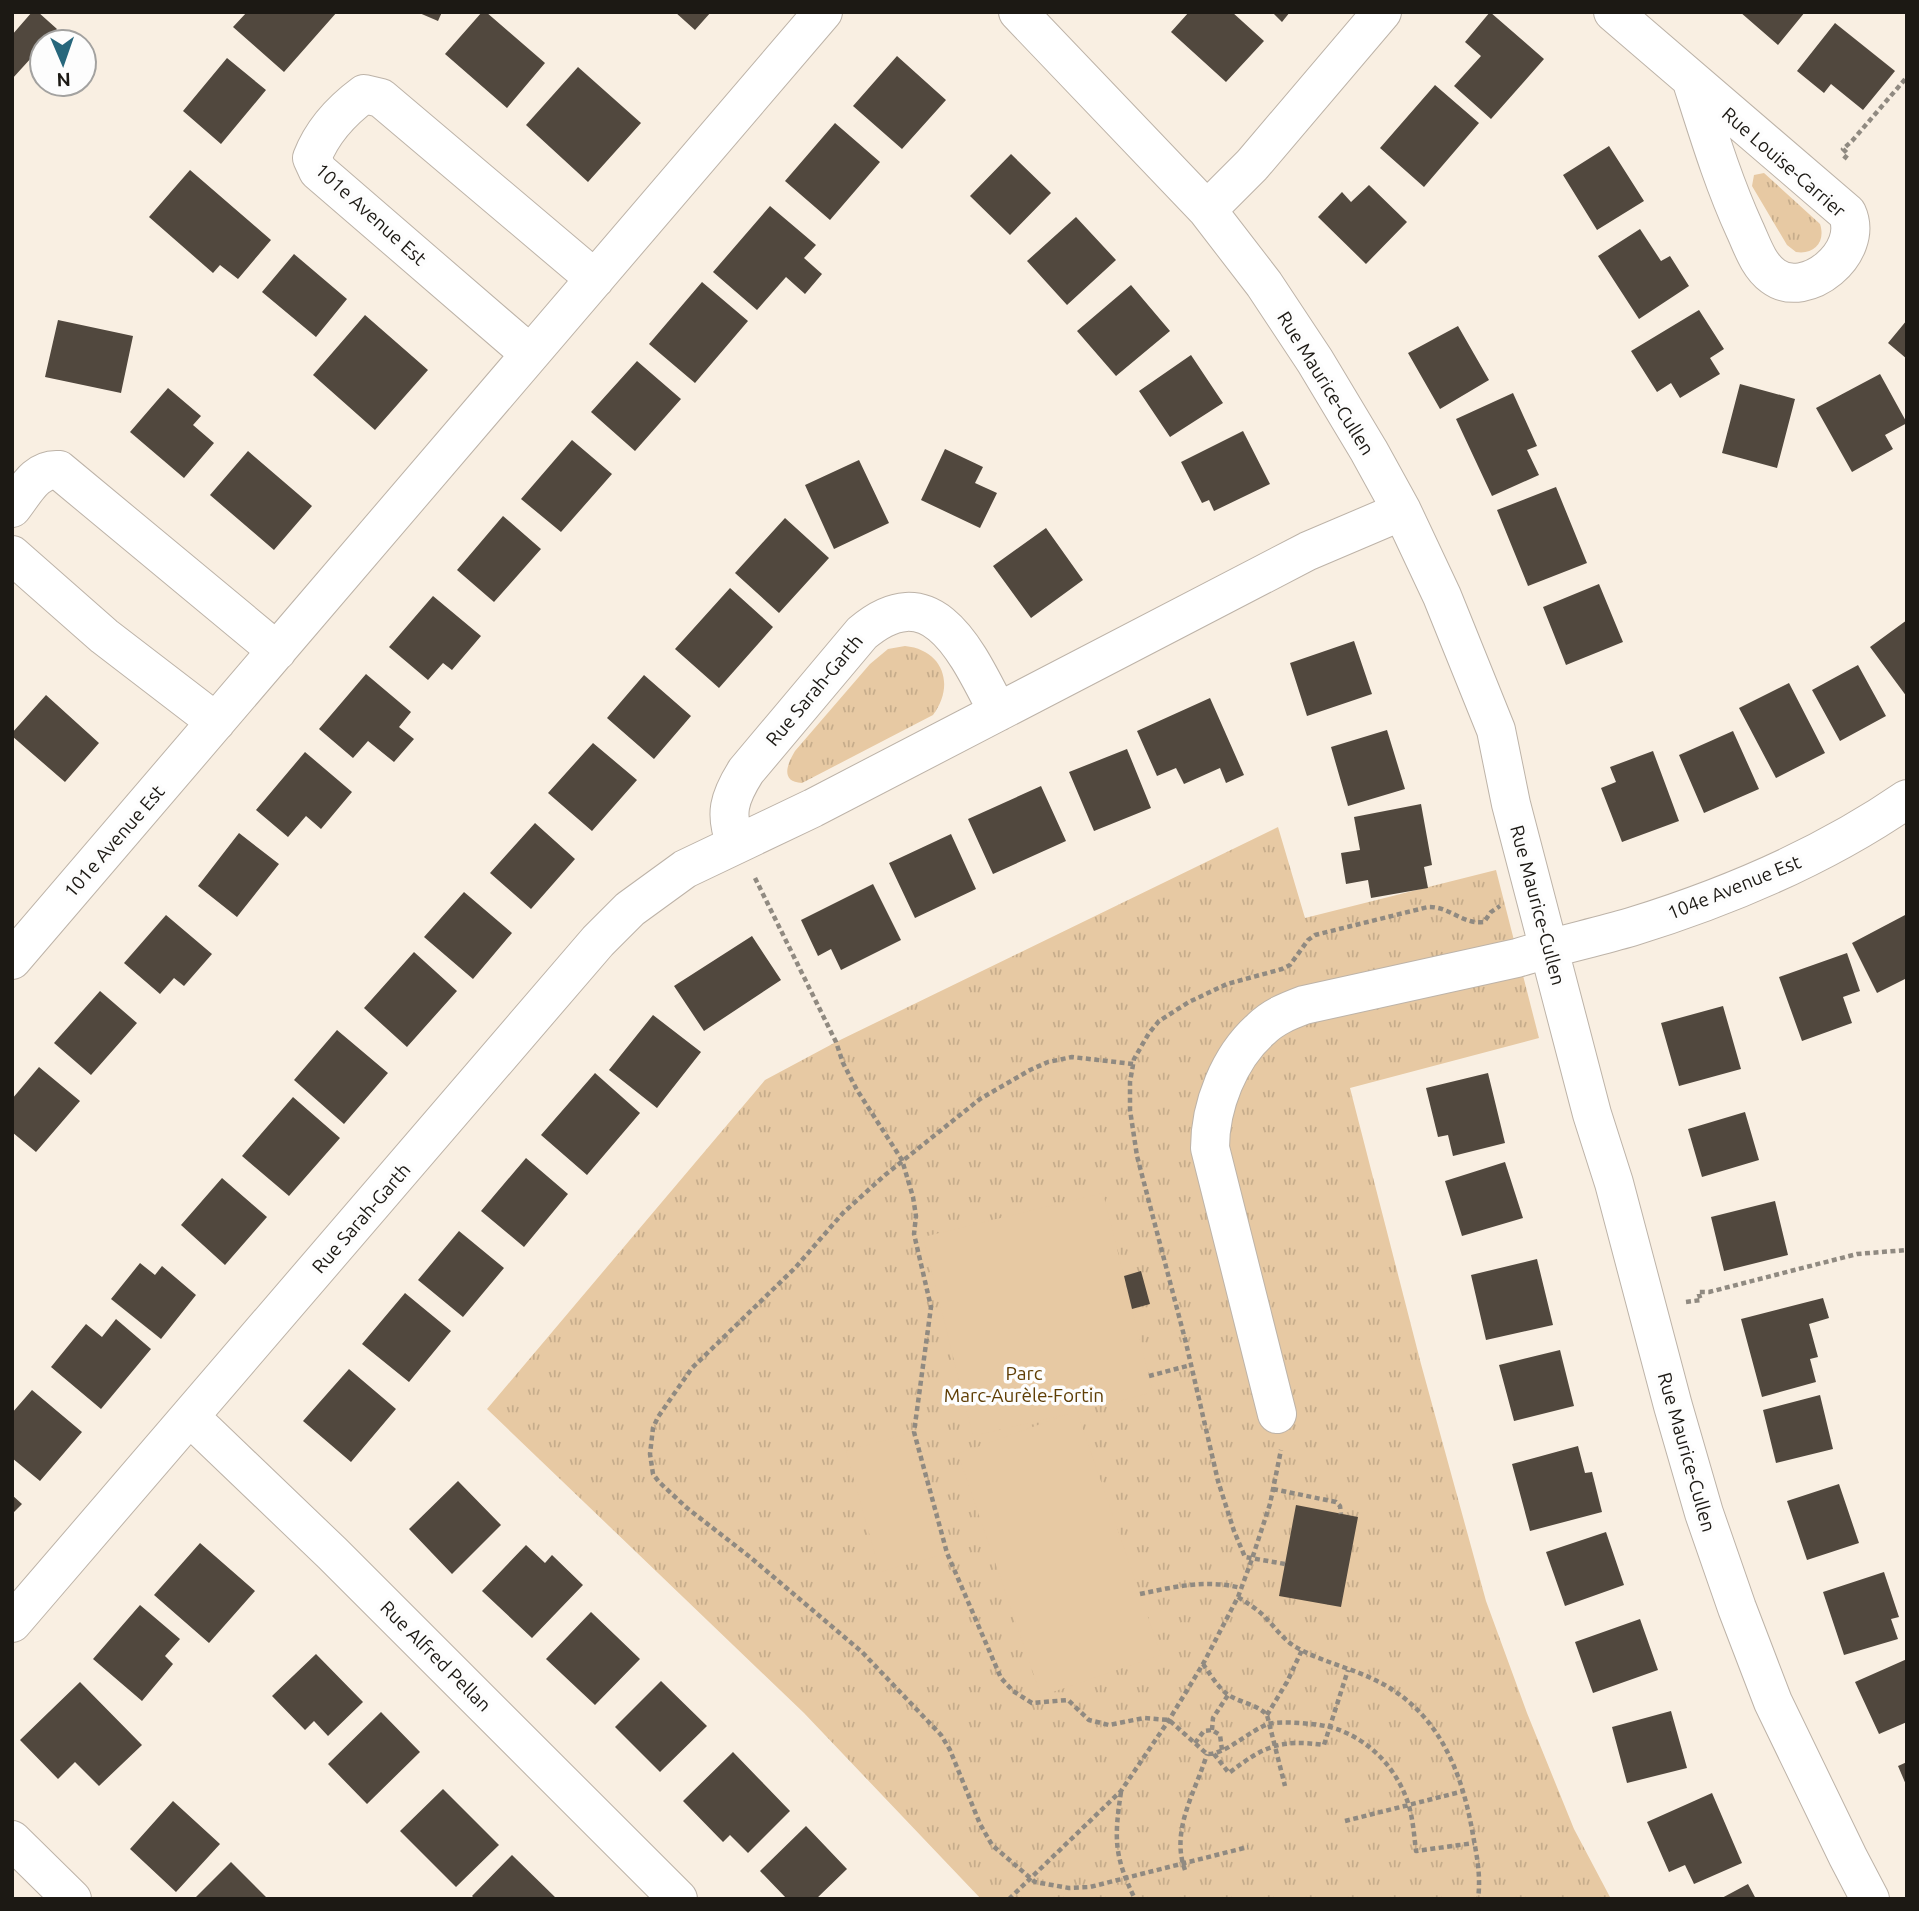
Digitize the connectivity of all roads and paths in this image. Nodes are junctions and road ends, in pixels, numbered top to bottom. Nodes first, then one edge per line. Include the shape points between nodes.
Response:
1 (823, 12) edge
2 (1018, 12) edge
3 (1382, 12) edge
4 (1613, 12) edge
5 (1907, 77) edge
6 (1692, 82) junction
7 (1844, 159) dead end
8 (1207, 210) junction
9 (595, 279) junction
10 (530, 354) junction
11 (12, 508) edge
12 (1402, 511) junction
13 (12, 555) edge
14 (276, 651) junction
15 (998, 712) junction
16 (216, 722) junction
17 (1907, 799) edge
18 (743, 856) junction
19 (1504, 904) dead end
20 (1549, 947) junction
21 (12, 960) edge
22 (1133, 1064) junction
23 (902, 1160) junction
24 (1907, 1250) edge
25 (1681, 1302) dead end
26 (1191, 1365) junction
27 (1149, 1376) dead end
28 (190, 1417) junction
29 (1279, 1431) joint
30 (1273, 1489) junction
31 (1341, 1514) dead end
32 (1252, 1559) junction
33 (1285, 1564) dead end
34 (1241, 1588) junction
35 (1140, 1594) dead end
36 (1238, 1597) junction
37 (12, 1623) edge
38 (1302, 1650) junction
39 (1203, 1664) junction
40 (1348, 1670) junction
41 (1228, 1695) junction
42 (1266, 1715) junction
43 (1169, 1720) junction
44 (1269, 1724) junction
45 (1329, 1726) junction
46 (1212, 1730) junction
47 (1195, 1743) junction
48 (1275, 1745) junction
49 (1221, 1752) junction
50 (1385, 1752) dead end
51 (1207, 1754) junction
52 (1214, 1754) junction
53 (1380, 1757) junction
54 (1285, 1786) dead end
55 (1121, 1791) junction
56 (1464, 1791) junction
57 (1409, 1805) junction
58 (1345, 1821) dead end
59 (12, 1840) edge
60 (1474, 1843) junction
61 (1248, 1847) dead end
62 (1183, 1864) junction
63 (1185, 1870) dead end
64 (1029, 1879) junction
65 (1126, 1880) junction
66 (72, 1899) edge
67 (678, 1899) edge
68 (1009, 1899) edge
69 (1135, 1899) edge
70 (1478, 1899) edge
71 (1870, 1899) edge

1 - 9 street, 101e Avenue Est
2 - 8 street, Rue Maurice-Cullen
3 - 8 street via 1252,165
4 - 6 street, Rue Louise-Carrier
5 - 7 path via 1843,149 1848,154
6 - 6 street, Rue Louise-Carrier via 1727,191 1761,263 1773,277 1789,282 1828,270 1851,236 1847,213
8 - 12 street, Rue Maurice-Cullen via 1315,361
9 - 10 street, 101e Avenue Est
9 - 10 street, 101e Avenue Est via 381,98 364,94 334,122 312,158 318,171
10 - 14 street, 101e Avenue Est
11 - 14 street via 39,473 59,470
12 - 15 street, Rue Sarah-Garth via 1308,551
12 - 20 street, Rue Maurice-Cullen via 1447,606 1496,730
13 - 16 street via 104,636
14 - 16 street, 101e Avenue Est
15 - 18 street, Rue Sarah-Garth via 813,808
15 - 18 street, Rue Sarah-Garth via 976,670 942,624 908,611 886,615 862,633 742,778 729,810
16 - 21 street, 101e Avenue Est
17 - 20 street, 104e Avenue Est via 1822,850 1733,891 1631,927
18 - 23 path via 843,1063
18 - 28 street, Rue Sarah-Garth via 685,869 613,925
19 - 22 path via 1484,922 1468,922 1444,909 1428,907 1315,934 1290,965 1227,984 1171,1012 1149,1033
20 - 29 street, 104e Avenue Est via 1304,1005 1259,1030 1234,1062 1218,1100 1210,1148
20 - 71 street, Rue Maurice-Cullen via 1591,1114 1719,1560 1778,1713
22 - 23 path via 1072,1057 1048,1062 980,1099
22 - 26 path via 1130,1110 1138,1156
23 - 43 path via 932,1307 914,1432 947,1553 1000,1678 1032,1703 1068,1700 1089,1720 1109,1725 1144,1718
23 - 64 path via 843,1213 795,1268 692,1368 653,1428 653,1474 687,1508 862,1653 941,1735 987,1838
24 - 25 path via 1857,1254 1698,1292 1701,1300
26 - 27 path
26 - 32 path via 1218,1481 1241,1551
28 - 37 street, Rue Sarah-Garth
28 - 67 street, Rue Alfred Pellan
29 - 30 path
30 - 31 path via 1336,1502
30 - 32 path
32 - 33 path
32 - 34 path
34 - 35 path via 1216,1583
34 - 36 path
36 - 38 path
36 - 39 path
38 - 40 path
38 - 42 path
39 - 41 path
39 - 43 path
40 - 45 path
40 - 56 path via 1374,1679 1415,1709 1450,1754
41 - 42 path
41 - 46 path via 1213,1718
42 - 44 path
43 - 47 path
43 - 55 path
44 - 45 path
44 - 48 path
44 - 49 path
45 - 48 path via 1324,1745
45 - 53 path via 1350,1734
46 - 47 path via 1204,1731
46 - 49 path via 1220,1735
47 - 51 path
48 - 52 path via 1229,1773
48 - 54 path
49 - 52 path
50 - 53 path
51 - 52 path
51 - 62 path via 1185,1811
53 - 57 path via 1392,1770
55 - 64 path
55 - 65 path via 1117,1844
56 - 57 path
56 - 60 path
57 - 58 path
57 - 60 path via 1416,1851
59 - 66 street
60 - 70 path via 1479,1863
61 - 62 path
62 - 63 path
62 - 65 path
64 - 65 path via 1069,1888
64 - 68 path
65 - 69 path

